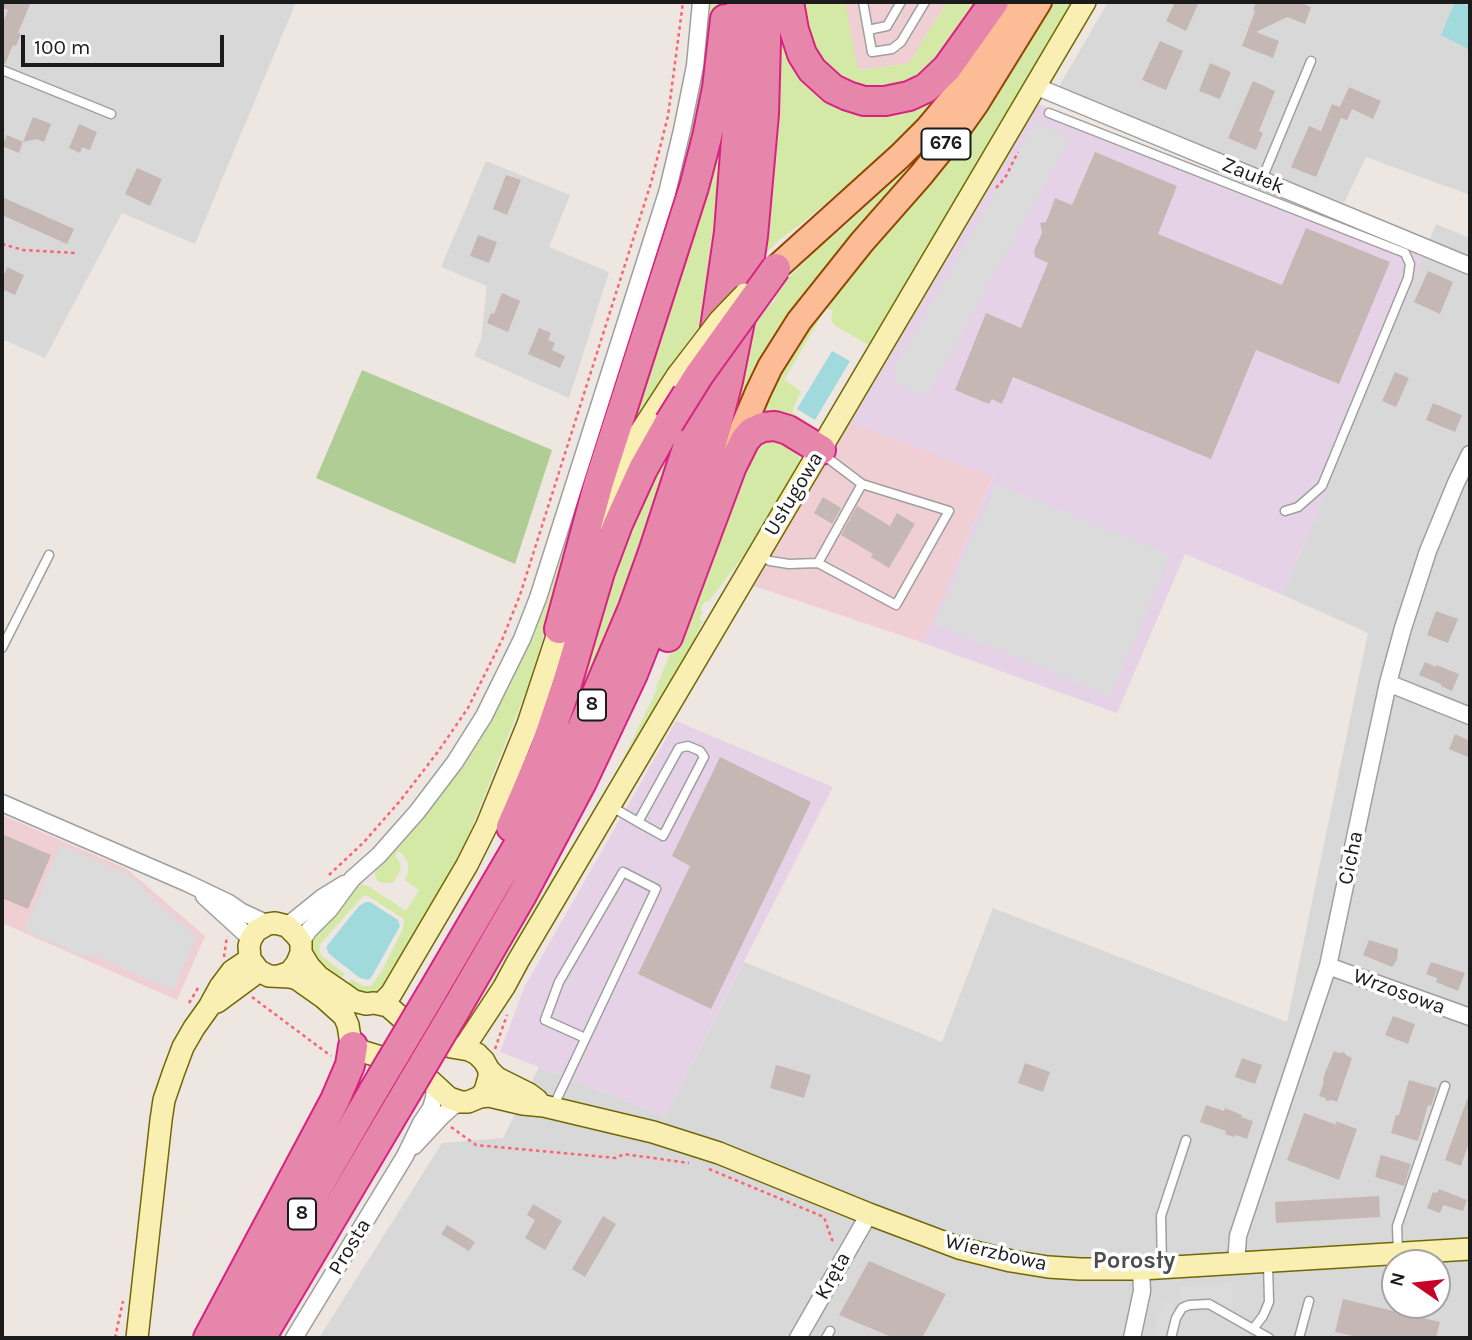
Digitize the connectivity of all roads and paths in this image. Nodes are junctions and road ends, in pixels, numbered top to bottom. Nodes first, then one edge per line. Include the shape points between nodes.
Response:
1 (683, 2) edge
2 (701, 2) edge
3 (726, 2) edge
4 (741, 2) edge
5 (765, 2) edge
6 (789, 2) edge
7 (863, 2) edge
8 (901, 2) edge
9 (925, 2) edge
10 (994, 2) edge
11 (1013, 2) edge
12 (1038, 2) edge
13 (1086, 2) edge
14 (868, 30) junction
15 (1311, 61) dead end
16 (2, 70) edge
17 (1035, 86) junction
18 (1049, 113) dead end
19 (111, 114) dead end
20 (1262, 179) junction
21 (2, 244) edge
22 (75, 253) dead end
23 (1470, 266) edge
24 (776, 268) junction
25 (821, 450) junction
26 (1470, 454) edge
27 (732, 466) junction
28 (862, 484) junction
29 (1285, 511) dead end
30 (49, 555) dead end
31 (758, 555) junction
32 (818, 563) junction
33 (559, 629) junction
34 (2, 649) edge
35 (1388, 683) junction
36 (1470, 716) edge
37 (2, 803) edge
38 (609, 806) junction
39 (638, 822) junction
40 (322, 880) dead end
41 (195, 887) junction
42 (522, 895) junction
43 (233, 923) junction
44 (289, 936) junction
45 (455, 951) junction
46 (260, 961) junction
47 (224, 962) dead end
48 (1328, 966) junction
49 (374, 1004) junction
50 (1470, 1017) edge
51 (351, 1035) junction
52 (586, 1038) junction
53 (478, 1059) junction
54 (435, 1086) junction
55 (1446, 1086) dead end
56 (470, 1099) junction
57 (548, 1107) junction
58 (447, 1124) dead end
59 (1186, 1140) dead end
60 (405, 1156) junction
61 (696, 1164) dead end
62 (708, 1169) dead end
63 (869, 1213) junction
64 (849, 1248) junction
65 (1398, 1249) edge
66 (1470, 1249) edge
67 (1451, 1250) edge
68 (1381, 1254) edge
69 (1268, 1262) junction
70 (1236, 1264) junction
71 (1152, 1268) junction
72 (1309, 1301) dead end
73 (1253, 1329) junction
74 (138, 1338) edge
75 (208, 1338) edge
76 (230, 1338) edge
77 (261, 1338) edge
78 (294, 1338) edge
79 (798, 1338) edge
80 (1132, 1338) edge
81 (1171, 1338) edge
82 (1269, 1338) edge
83 (1299, 1338) edge

1 - 40 path via 668,116 651,183 502,640 468,708 437,753 365,842
2 - 44 street via 695,66 667,193 522,639 484,716 416,812 309,930
3 - 33 highway via 717,88 694,187 599,482
4 - 45 highway, 8 via 729,232 714,335 689,442 633,608 582,728
5 - 42 highway, 8 via 764,114 753,236 728,381 711,446 663,598 633,674
6 - 10 highway via 802,54 812,70 834,89 864,101 909,96 926,88 947,68
7 - 14 lane
8 - 14 lane via 887,26
9 - 14 lane via 892,49 872,52
11 - 24 main road, 676 via 953,98 928,128
12 - 27 main road, 676 via 959,128 799,321 758,392
13 - 17 street, Usługowa
15 - 20 lane
16 - 19 lane
17 - 20 street, Zaułek
17 - 25 street, Usługowa
18 - 29 lane via 1405,253 1410,264 1408,278 1322,486 1298,507
20 - 23 street, Zaułek
21 - 22 path
24 - 33 street, bridge via 720,320 638,436 596,527
24 - 45 highway, bridge via 699,375 643,469 600,572 544,751
25 - 27 highway via 788,430 762,427 745,440
25 - 28 lane
25 - 31 street, Usługowa
26 - 35 street, Cicha via 1428,551
27 - 42 highway via 671,630 619,746 570,828
28 - 32 lane
28 - 32 lane via 948,511 896,605
30 - 34 lane
31 - 32 lane via 789,564
31 - 38 street, Usługowa
33 - 49 street via 528,724 487,825 391,994
35 - 36 street
35 - 48 street, Cicha
37 - 41 street
38 - 39 lane
38 - 53 street, Usługowa via 504,987
39 - 39 lane via 680,748 699,751 704,757 663,836
41 - 43 street
41 - 44 street
42 - 77 highway, 8, bridge
43 - 46 street
43 - 47 path via 228,928
44 - 46 street via 260,928
44 - 46 street via 300,958 290,972
44 - 49 street, Wierzbowa via 319,977 354,1001
45 - 76 highway, 8, bridge
46 - 51 street via 316,991 344,1016
46 - 74 street via 232,971 219,987 183,1047 164,1100
48 - 50 street, Wrzosowa
48 - 70 street, Cicha via 1238,1236
49 - 51 street via 352,1014
49 - 53 street, Wierzbowa via 392,1009 427,1039
51 - 54 street via 363,1053 410,1066
51 - 75 highway via 350,1065 335,1100
52 - 52 lane via 656,889 623,872 559,982 545,1020
52 - 57 lane
53 - 56 street, Usługowa via 488,1084
53 - 57 street, Wierzbowa via 497,1078
54 - 56 street via 449,1098
54 - 60 street, Prosta via 431,1108
55 - 65 lane via 1397,1226
56 - 57 street, Wierzbowa via 489,1096
56 - 60 street, Prosta via 452,1107
57 - 63 street, Wierzbowa via 719,1153
58 - 61 path via 476,1145 624,1154
59 - 71 lane via 1161,1216
60 - 78 street, Prosta
62 - 64 path via 824,1217 832,1240
63 - 64 street, Kręta
63 - 71 street, Wierzbowa via 959,1248 1011,1261 1080,1269
64 - 79 street, Kręta
66 - 67 street, Wierzbowa
68 - 69 street, Wierzbowa
69 - 70 street, Wierzbowa
69 - 73 lane via 1269,1302
70 - 71 street, Wierzbowa
71 - 80 street
72 - 83 lane
73 - 81 lane via 1209,1304 1189,1305 1176,1318
73 - 82 lane

